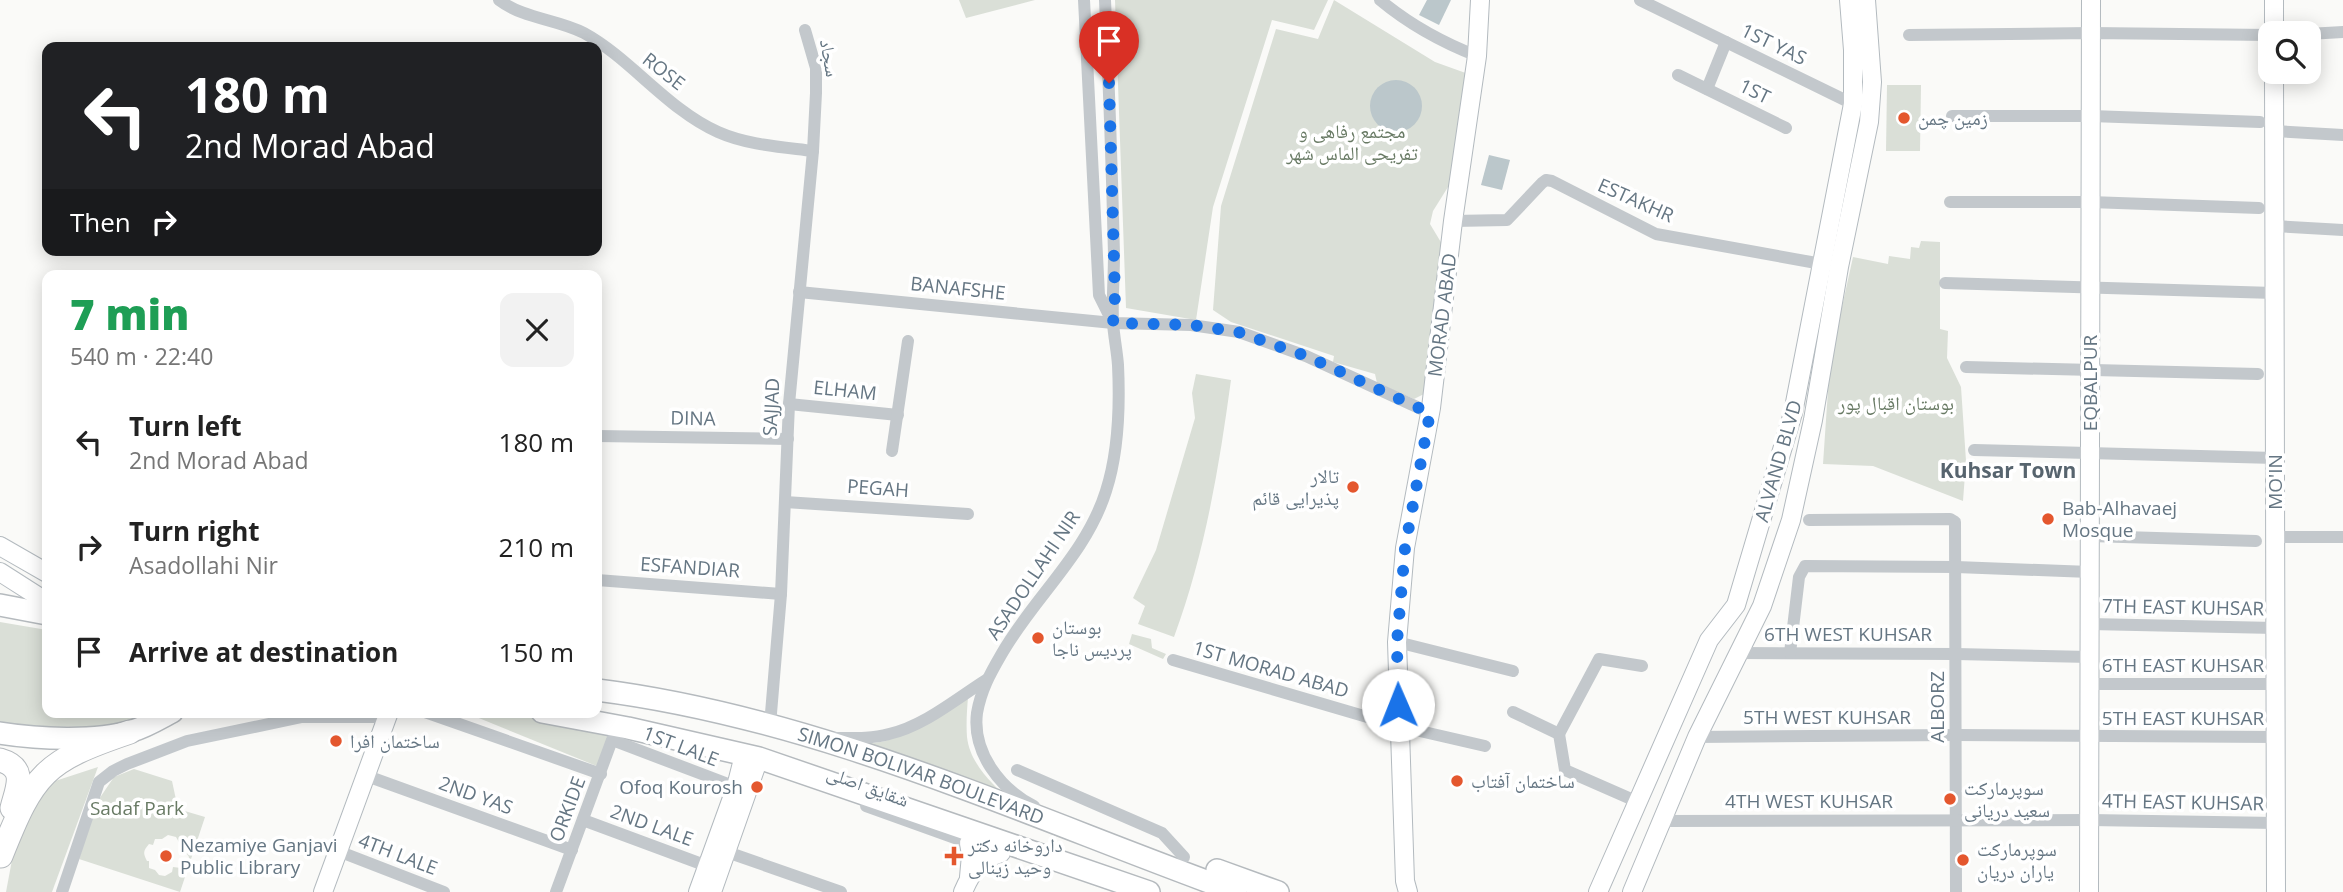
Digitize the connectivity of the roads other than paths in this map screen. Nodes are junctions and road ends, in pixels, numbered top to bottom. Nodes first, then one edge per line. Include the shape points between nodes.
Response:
1 (499, 0) edge
2 (1084, 0) edge
3 (1105, 0) edge
4 (1380, 0) edge
5 (1480, 0) edge
6 (1640, 0) edge
7 (2091, 0) edge
8 (2274, 0) edge
9 (1852, 1) edge
10 (2273, 21) edge
11 (805, 30) dead end
12 (2343, 32) edge
13 (2091, 33) junction
14 (2321, 33) edge
15 (2258, 34) edge
16 (1909, 35) dead end
17 (595, 42) edge
18 (1726, 42) junction
19 (602, 47) edge
20 (1477, 56) junction
21 (1678, 75) dead end
22 (2272, 84) edge
23 (1707, 89) junction
24 (1853, 104) junction
25 (1952, 116) dead end
26 (2091, 116) junction
27 (2267, 127) junction
28 (1786, 128) dead end
29 (2343, 135) edge
30 (1847, 141) junction
31 (1866, 146) junction
32 (813, 151) junction
33 (1950, 202) dead end
34 (2090, 202) junction
35 (2259, 208) dead end
36 (1453, 220) junction
37 (2274, 226) junction
38 (2343, 230) edge
39 (1822, 264) junction
40 (1945, 283) dead end
41 (2090, 286) junction
42 (799, 292) junction
43 (2274, 293) junction
44 (1113, 323) junction
45 (908, 341) dead end
46 (1966, 367) dead end
47 (2090, 370) junction
48 (2258, 374) dead end
49 (789, 404) junction
50 (1430, 413) junction
51 (898, 415) junction
52 (602, 436) edge
53 (788, 439) junction
54 (1974, 450) dead end
55 (892, 451) dead end
56 (2090, 452) junction
57 (2275, 458) junction
58 (785, 502) junction
59 (968, 514) dead end
60 (1809, 520) dead end
61 (2090, 536) junction
62 (2275, 537) junction
63 (2343, 537) edge
64 (2256, 541) dead end
65 (0, 546) edge
66 (1956, 567) junction
67 (42, 570) edge
68 (0, 572) edge
69 (2090, 572) junction
70 (602, 580) edge
71 (781, 594) junction
72 (42, 599) edge
73 (0, 604) edge
74 (42, 613) edge
75 (2090, 624) junction
76 (2275, 628) junction
77 (1397, 642) junction
78 (1740, 653) junction
79 (1790, 653) junction
80 (1956, 654) junction
81 (2090, 657) junction
82 (1173, 660) dead end
83 (1642, 666) dead end
84 (1513, 671) dead end
85 (986, 680) junction
86 (2090, 684) junction
87 (2275, 684) junction
88 (602, 691) edge
89 (1513, 712) dead end
90 (158, 718) edge
91 (306, 718) edge
92 (388, 718) edge
93 (442, 718) edge
94 (574, 718) edge
95 (770, 725) junction
96 (1398, 726) junction
97 (130, 732) junction
98 (0, 733) edge
99 (1559, 734) junction
100 (1956, 735) junction
101 (1698, 737) junction
102 (2090, 737) junction
103 (2276, 737) junction
104 (820, 739) junction
105 (612, 740) joint
106 (1485, 746) dead end
107 (752, 756) junction
108 (0, 760) edge
109 (1017, 770) dead end
110 (601, 774) junction
111 (367, 776) junction
112 (736, 788) junction
113 (1637, 803) junction
114 (583, 820) junction
115 (1956, 820) junction
116 (2090, 820) junction
117 (1661, 821) junction
118 (2276, 823) junction
119 (1084, 833) junction
120 (966, 835) junction
121 (572, 850) junction
122 (338, 851) junction
123 (727, 852) junction
124 (1001, 853) junction
125 (1184, 857) junction
126 (1, 858) edge
127 (707, 866) junction
128 (966, 885) edge
129 (1404, 888) edge
130 (62, 892) edge
131 (323, 892) edge
132 (444, 892) edge
133 (556, 892) edge
134 (698, 892) edge
135 (712, 892) edge
136 (841, 892) edge
137 (1115, 892) edge
138 (1149, 892) edge
139 (1236, 892) edge
140 (1278, 892) edge
141 (1598, 892) edge
142 (1632, 892) edge
143 (1956, 892) edge
144 (2090, 892) edge
145 (2276, 892) edge

1 - 17 street, ROSE
2 - 44 street, ASADOLLAHI NIR via 1098,295
3 - 44 street, ASADOLLAHI NIR
4 - 20 street via 1431,36
5 - 20 street, MORAD ABAD
6 - 18 street, 1ST YAS
7 - 13 street, EQBALPUR
8 - 10 street
9 - 24 street, ALVAND BLVD
9 - 31 street, ALVAND BLVD via 1872,82
11 - 32 street, SAJJAD via 816,68
12 - 14 street
13 - 15 street
13 - 16 street
13 - 26 street, EQBALPUR
18 - 23 street
18 - 24 street, 1ST YAS
19 - 32 street, ROSE via 719,133
20 - 36 street, MORAD ABAD
21 - 23 street, 1ST
22 - 27 street, MO'IN
23 - 28 street, 1ST
24 - 30 street, ALVAND BLVD
25 - 26 street
26 - 27 street
26 - 34 street, EQBALPUR
27 - 29 street
27 - 37 street, MO'IN
30 - 31 street
30 - 39 street, ALVAND BLVD
31 - 78 street, ALVAND BLVD via 1791,520 1762,606
32 - 42 street, SAJJAD
33 - 34 street
34 - 35 street
34 - 41 street, EQBALPUR
36 - 39 street, ESTAKHR via 1507,220 1546,180 1656,234
36 - 50 street, MORAD ABAD
37 - 38 street
37 - 43 street, MO'IN
39 - 113 street, ALVAND BLVD via 1793,413 1736,605 1709,640
40 - 41 street
41 - 43 street
41 - 47 street, EQBALPUR
42 - 44 street, BANAFSHE
42 - 49 street, SAJJAD
43 - 57 street, MO'IN
44 - 50 street, BANAFSHE via 1191,325 1238,332 1306,356
44 - 85 street, ASADOLLAHI NIR via 1119,397 1115,455 1106,492 1077,552 1017,628
45 - 51 street
46 - 47 street
47 - 48 street
47 - 56 street, EQBALPUR
49 - 51 street, ELHAM
49 - 53 street, SAJJAD
50 - 77 street, MORAD ABAD via 1405,548
51 - 55 street
52 - 53 street, DINA
53 - 58 street, SAJJAD
54 - 56 street
56 - 57 street
56 - 61 street, EQBALPUR
57 - 62 street, MO'IN
58 - 59 street, PEGAH
58 - 71 street, SAJJAD
60 - 66 street, ALBORZ via 1950,519 1955,522
61 - 64 street
61 - 69 street, EQBALPUR
62 - 63 street
62 - 76 street, MO'IN
65 - 67 street
66 - 69 street
66 - 79 street via 1805,566 1799,577
66 - 80 street, ALBORZ
68 - 72 street
69 - 75 street, EQBALPUR
70 - 71 street, ESFANDIAR
71 - 95 street, SAJJAD
73 - 74 main road
75 - 76 street, 7TH EAST KUHSAR
75 - 81 street, EQBALPUR
76 - 87 street, MO'IN
77 - 84 street
77 - 96 street, MORAD ABAD
78 - 79 street, 6TH WEST KUHSAR
78 - 101 street, ALVAND BLVD
79 - 80 street, 6TH WEST KUHSAR
80 - 81 street, 6TH WEST KUHSAR
80 - 100 street, ALBORZ
81 - 86 street, EQBALPUR
82 - 96 street, 1ST MORAD ABAD
83 - 99 street via 1599,659
85 - 104 street, ASADOLLAHI NIR via 891,734
85 - 119 street, ASADOLLAHI NIR via 976,726 984,757 1022,800
86 - 87 street, 6TH EAST KUHSAR
86 - 102 street, EQBALPUR
87 - 103 street, MO'IN
88 - 95 main road, SIMON BOLIVAR BOULEVARD via 697,706
89 - 99 street
90 - 97 main road
91 - 130 street via 187,741 113,771 99,782
92 - 111 street
93 - 110 street
94 - 107 main road, SIMON BOLIVAR BOULEVARD
95 - 104 main road, SIMON BOLIVAR BOULEVARD
96 - 106 street, 1ST MORAD ABAD
96 - 129 street, MORAD ABAD
97 - 98 main road via 71,737
97 - 126 highway via 82,748 53,764 26,798
99 - 113 street via 1564,770
100 - 101 street, 5TH WEST KUHSAR
100 - 102 street, 5TH WEST KUHSAR
100 - 115 street, ALBORZ
101 - 117 street, ALVAND BLVD
102 - 103 street, 5TH EAST KUHSAR
102 - 116 street, EQBALPUR
103 - 118 street, MO'IN
104 - 119 main road, SIMON BOLIVAR BOULEVARD
105 - 110 street, ORKIDE
105 - 112 street, 1ST LALE
107 - 112 street
107 - 120 main road, SIMON BOLIVAR BOULEVARD
107 - 123 street
108 - 126 highway via 11,764 19,782
109 - 125 street via 1162,833
110 - 114 street, ORKIDE
111 - 121 street, 2ND YAS
111 - 122 street
112 - 127 street
113 - 141 street, ALVAND BLVD
114 - 121 street, ORKIDE
114 - 127 street, 2ND LALE
115 - 116 street, 4TH EAST KUHSAR
115 - 117 street, 4TH WEST KUHSAR
115 - 143 street, ALBORZ
116 - 118 street, 4TH EAST KUHSAR
116 - 144 street, EQBALPUR
117 - 142 street, ALVAND BLVD
118 - 145 street, MO'IN
119 - 125 main road
119 - 139 main road, SIMON BOLIVAR BOULEVARD
120 - 124 main road
120 - 128 street via 971,855
120 - 138 main road, SIMON BOLIVAR BOULEVARD
121 - 133 street, ORKIDE
122 - 131 street
122 - 132 street, 4TH LALE
123 - 135 street
123 - 136 street
124 - 128 street via 982,862
124 - 137 main road
125 - 140 main road
127 - 134 street

